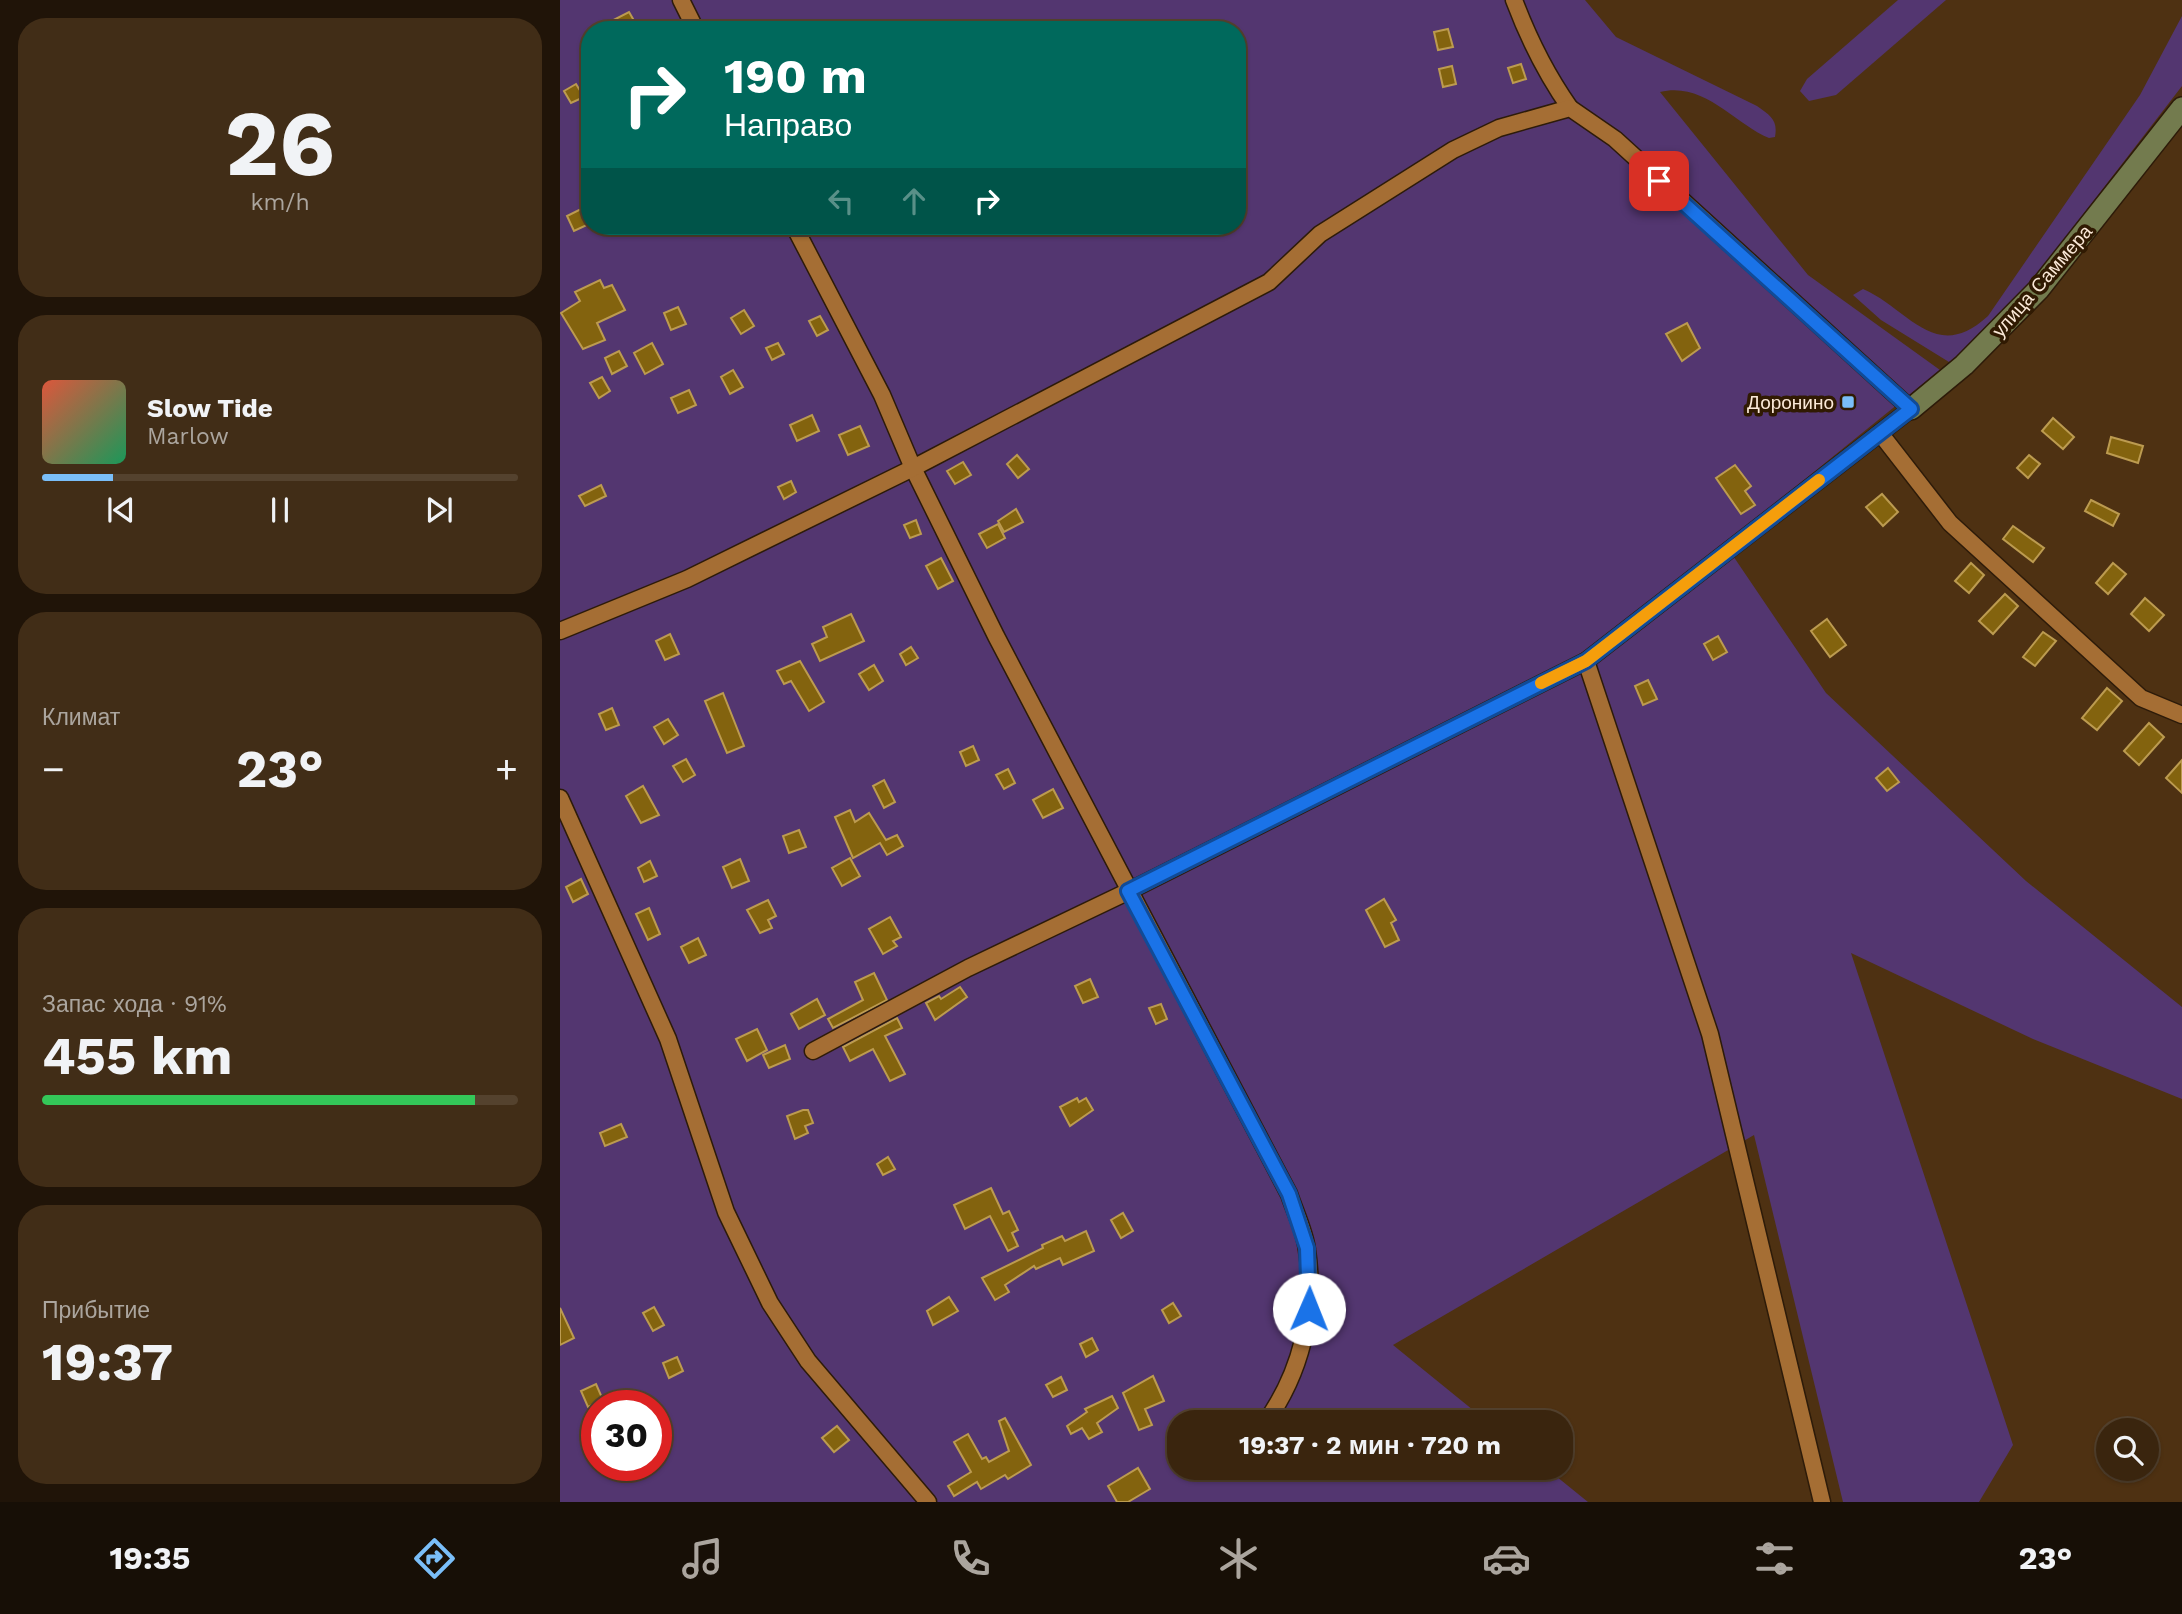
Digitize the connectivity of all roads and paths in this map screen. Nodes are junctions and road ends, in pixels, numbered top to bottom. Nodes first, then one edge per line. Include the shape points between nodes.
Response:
1 (681, 0) edge
2 (1514, 0) edge
3 (692, 21) edge
4 (1570, 108) junction
5 (2182, 108) edge
6 (799, 235) edge
7 (1911, 409) junction
8 (1880, 433) junction
9 (913, 468) junction
10 (560, 631) edge
11 (1586, 661) junction
12 (2182, 715) edge
13 (560, 798) edge
14 (1128, 891) junction
15 (813, 1051) dead end
16 (1274, 1410) edge
17 (928, 1502) edge
18 (1822, 1502) edge

1 - 3 street
2 - 4 street via 1543,68
4 - 7 street via 1615,139
4 - 9 street via 1499,128 1452,150 1320,234 1269,282
5 - 7 street, улица Саммера via 2039,289 1964,365
6 - 9 street via 882,395
7 - 8 street, улица Саммера
8 - 11 street, улица Саммера
8 - 12 street via 1950,523 2141,698
9 - 10 street via 687,579
9 - 14 street
11 - 14 street, улица Саммера
11 - 18 street via 1710,1034
13 - 17 street via 668,1039 726,1212 770,1303 808,1361
14 - 15 street, улица Саммера via 968,968
14 - 16 street via 1289,1194 1307,1248 1307,1331

